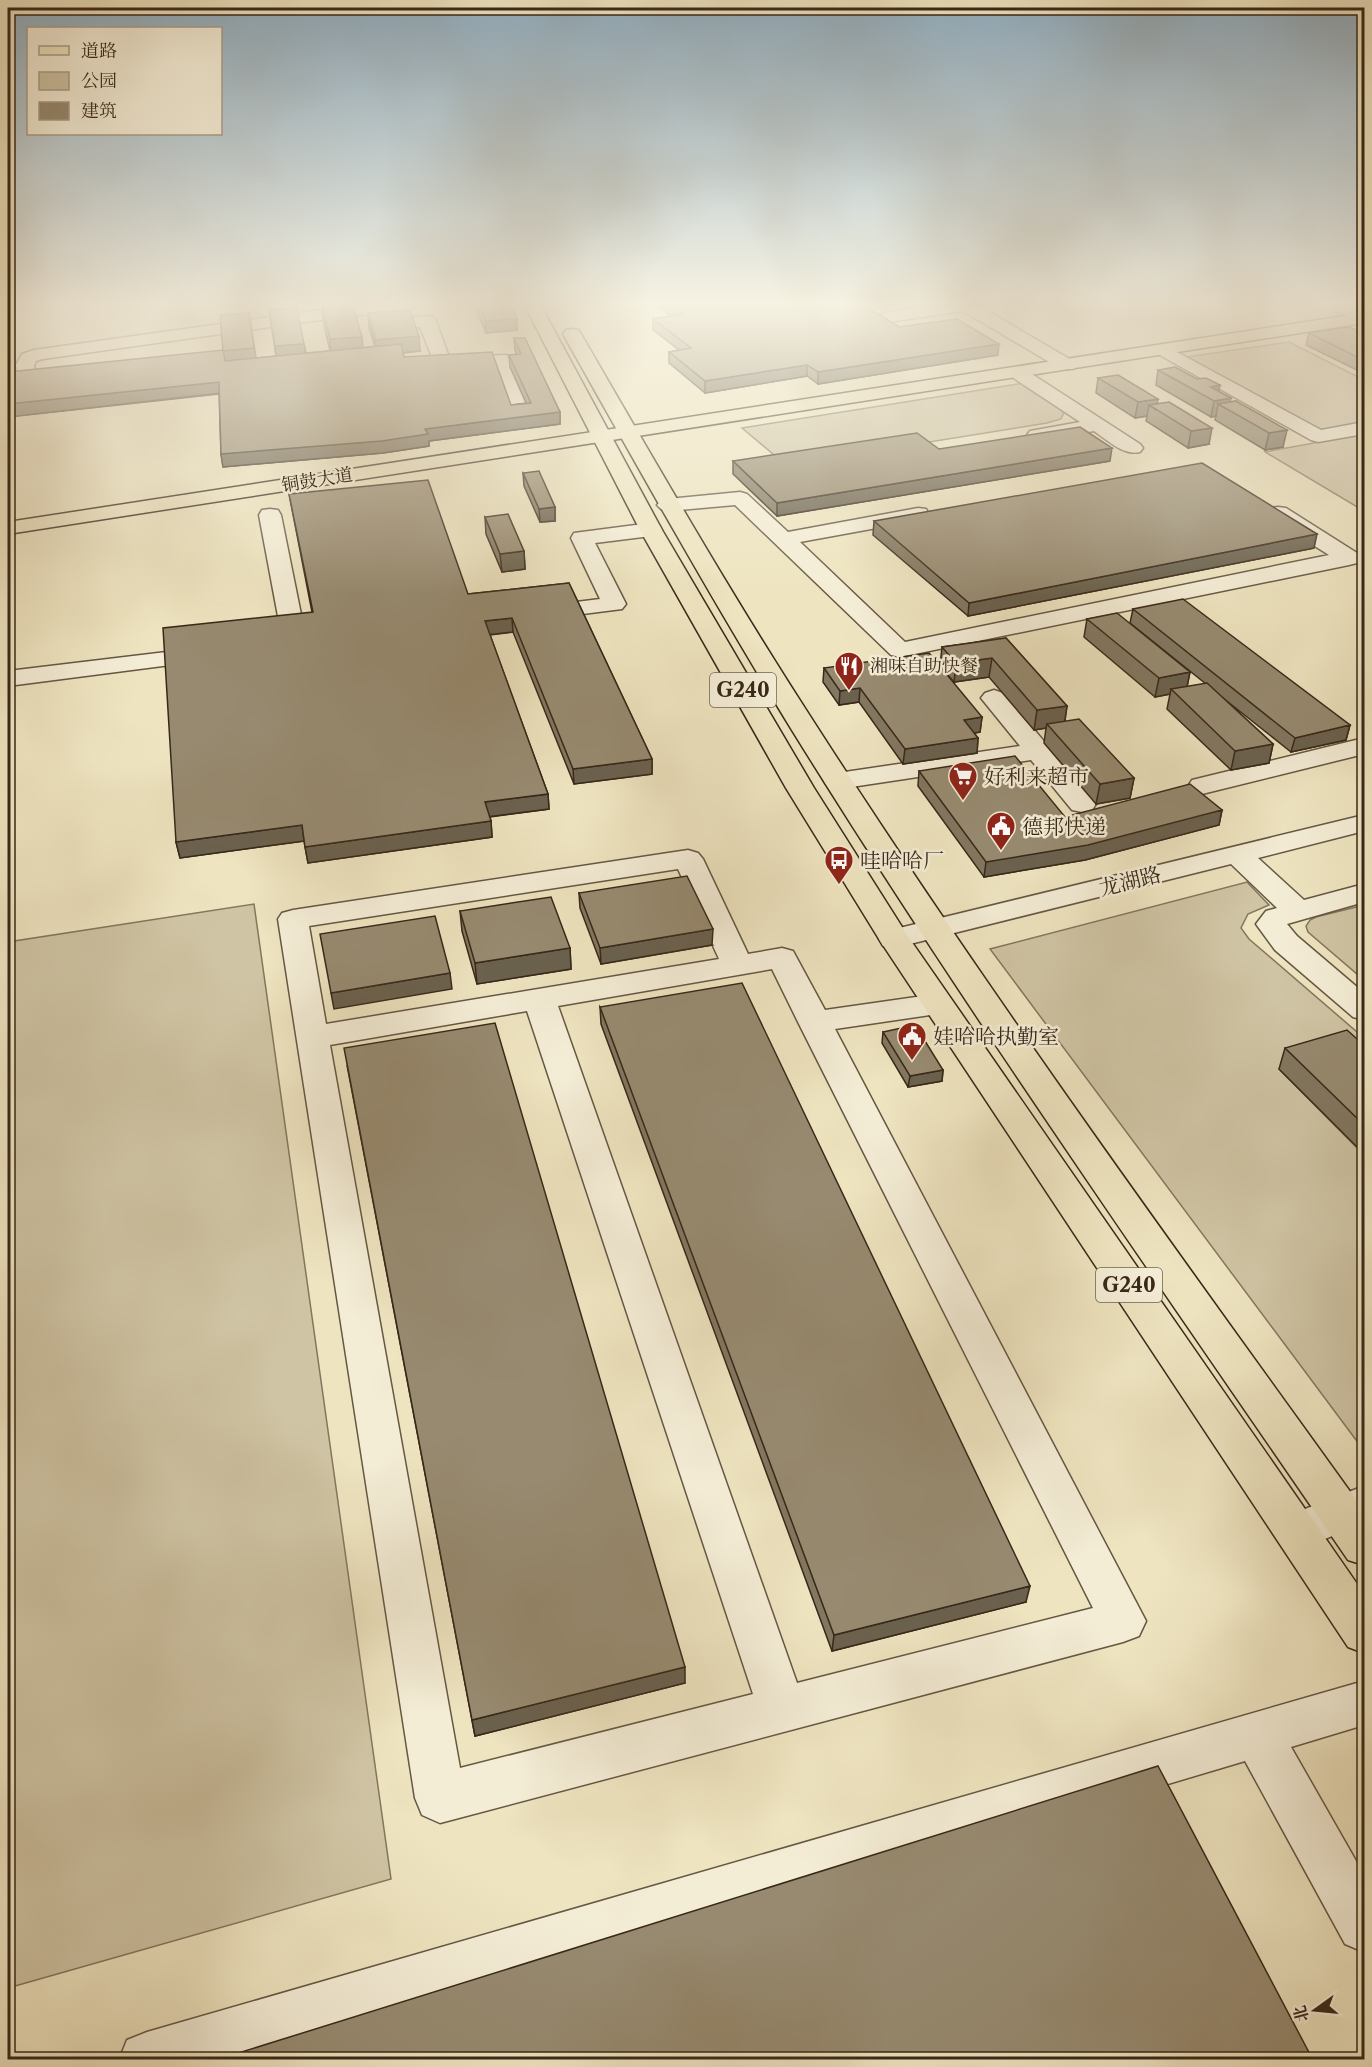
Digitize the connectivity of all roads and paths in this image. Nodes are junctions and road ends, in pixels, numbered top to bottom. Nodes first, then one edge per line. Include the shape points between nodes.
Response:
1 (29, 402) edge
2 (519, 402) edge
3 (584, 402) edge
4 (610, 402) edge
5 (823, 402) edge
6 (1063, 402) edge
7 (1258, 402) edge
8 (52, 404) edge
9 (523, 413) edge
10 (1097, 425) junction
11 (1365, 428) edge
12 (627, 432) junction
13 (601, 435) junction
14 (1016, 438) edge
15 (1133, 448) dead end
16 (1260, 502) edge
17 (668, 505) junction
18 (934, 512) edge
19 (270, 515) dead end
20 (8, 528) edge
21 (651, 530) junction
22 (783, 539) junction
23 (520, 615) edge
24 (226, 652) edge
25 (302, 677) edge
26 (8, 679) edge
27 (994, 698) dead end
28 (1365, 746) edge
29 (1038, 751) junction
30 (838, 781) junction
31 (1202, 786) dead end
32 (1082, 804) dead end
33 (1365, 822) edge
34 (1238, 855) junction
35 (1365, 893) edge
36 (1298, 911) junction
37 (935, 929) junction
38 (894, 939) junction
39 (738, 966) junction
40 (540, 999) junction
41 (937, 1004) junction
42 (1365, 1010) edge
43 (814, 1022) junction
44 (312, 1037) junction
45 (1357, 1521) edge
46 (1298, 1531) junction
47 (1365, 1632) edge
48 (1365, 1703) edge
49 (782, 1709) junction
50 (1257, 1734) junction
51 (1365, 1925) edge
52 (147, 2060) edge

1 - 8 street via 29,407
2 - 9 street
3 - 13 main road, G240
4 - 12 main road, G240
5 - 12 main road, 铜鼓大道
6 - 10 street
7 - 11 street via 1318,436
10 - 14 street
10 - 15 street
12 - 13 main road, 铜鼓大道
12 - 17 main road, G240
13 - 20 main road, 铜鼓大道
13 - 21 main road, G240
16 - 22 street via 1349,558 900,650
17 - 22 street via 740,498
17 - 30 main road, G240
18 - 22 street
19 - 25 street
21 - 23 street via 582,538 614,604
21 - 38 main road, G240 via 800,789
24 - 26 street
27 - 29 street
28 - 31 street
29 - 30 street
29 - 32 street
30 - 37 main road, G240
33 - 34 street, 龙湖路
34 - 36 street
34 - 37 street, 龙湖路
35 - 36 street
36 - 42 street via 1273,920 1273,929
37 - 38 street, 龙湖路
37 - 45 main road, G240
38 - 41 main road, G240
39 - 40 street
39 - 43 street via 782,958
39 - 44 street via 687,859 292,919
40 - 44 street
40 - 49 street
41 - 43 street
41 - 46 main road, G240
43 - 49 street via 1123,1622
44 - 49 street via 440,1798
45 - 46 street
46 - 47 main road, G240
48 - 50 street
50 - 51 street
50 - 52 street

